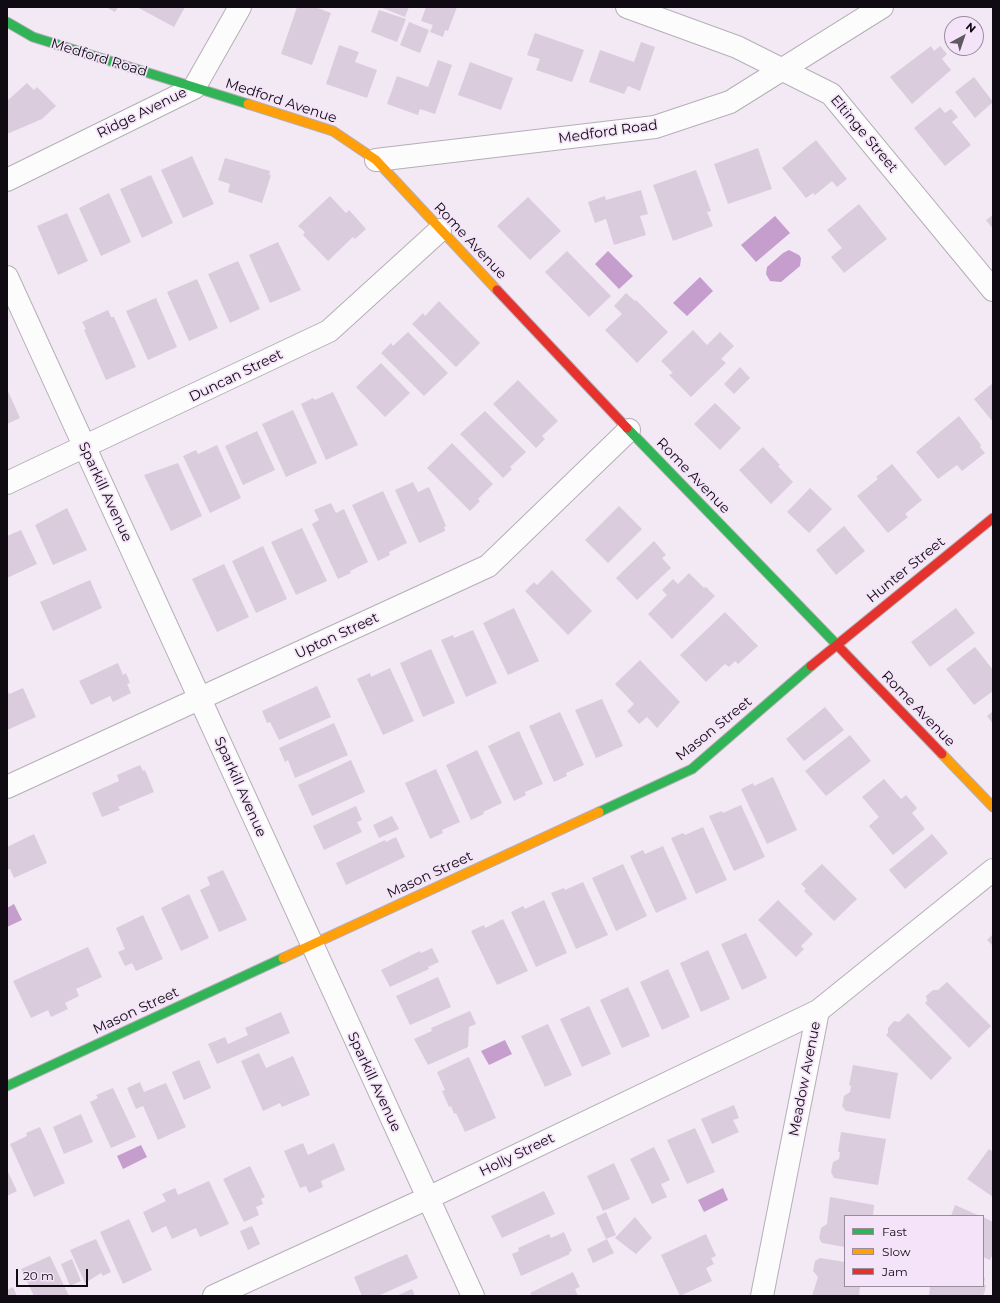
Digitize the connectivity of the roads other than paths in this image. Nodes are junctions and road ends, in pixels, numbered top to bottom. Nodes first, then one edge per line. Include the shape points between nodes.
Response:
1 (240, 7) edge
2 (627, 7) edge
3 (882, 7) edge
4 (7, 22) edge
5 (782, 69) junction
6 (194, 88) junction
7 (376, 160) junction
8 (7, 180) edge
9 (440, 230) junction
10 (7, 277) edge
11 (993, 290) edge
12 (629, 430) junction
13 (85, 448) junction
14 (7, 483) edge
15 (993, 518) edge
16 (836, 644) junction
17 (200, 699) junction
18 (7, 787) edge
19 (993, 807) edge
20 (993, 870) edge
21 (311, 945) junction
22 (818, 1011) junction
23 (7, 1086) edge
24 (428, 1198) junction
25 (214, 1296) edge
26 (473, 1296) edge
27 (762, 1296) edge

1 - 6 street, Ridge Avenue
2 - 5 street, Eltinge Street via 737,47
3 - 5 street, Medford Road
4 - 6 street, Medford Road via 33,37
5 - 7 street, Medford Road via 730,102 655,127
5 - 11 street, Eltinge Street via 831,94
6 - 7 street, Medford Avenue via 333,132
6 - 8 street, Ridge Avenue
7 - 9 street, Rome Avenue
9 - 12 street, Rome Avenue
9 - 13 street, Duncan Street via 329,331
10 - 13 street, Sparkill Avenue
12 - 16 street, Rome Avenue
12 - 17 street, Upton Street via 488,566
13 - 14 street, Duncan Street
13 - 17 street, Sparkill Avenue
15 - 16 street, Hunter Street
16 - 19 street, Rome Avenue
16 - 21 street, Mason Street via 692,769
17 - 18 street, Upton Street
17 - 21 street, Sparkill Avenue
20 - 22 street, Meadow Avenue
21 - 23 street, Mason Street
21 - 24 street, Sparkill Avenue
22 - 24 street, Holly Street
22 - 27 street, Meadow Avenue
24 - 25 street, Holly Street
24 - 26 street, Sparkill Avenue

